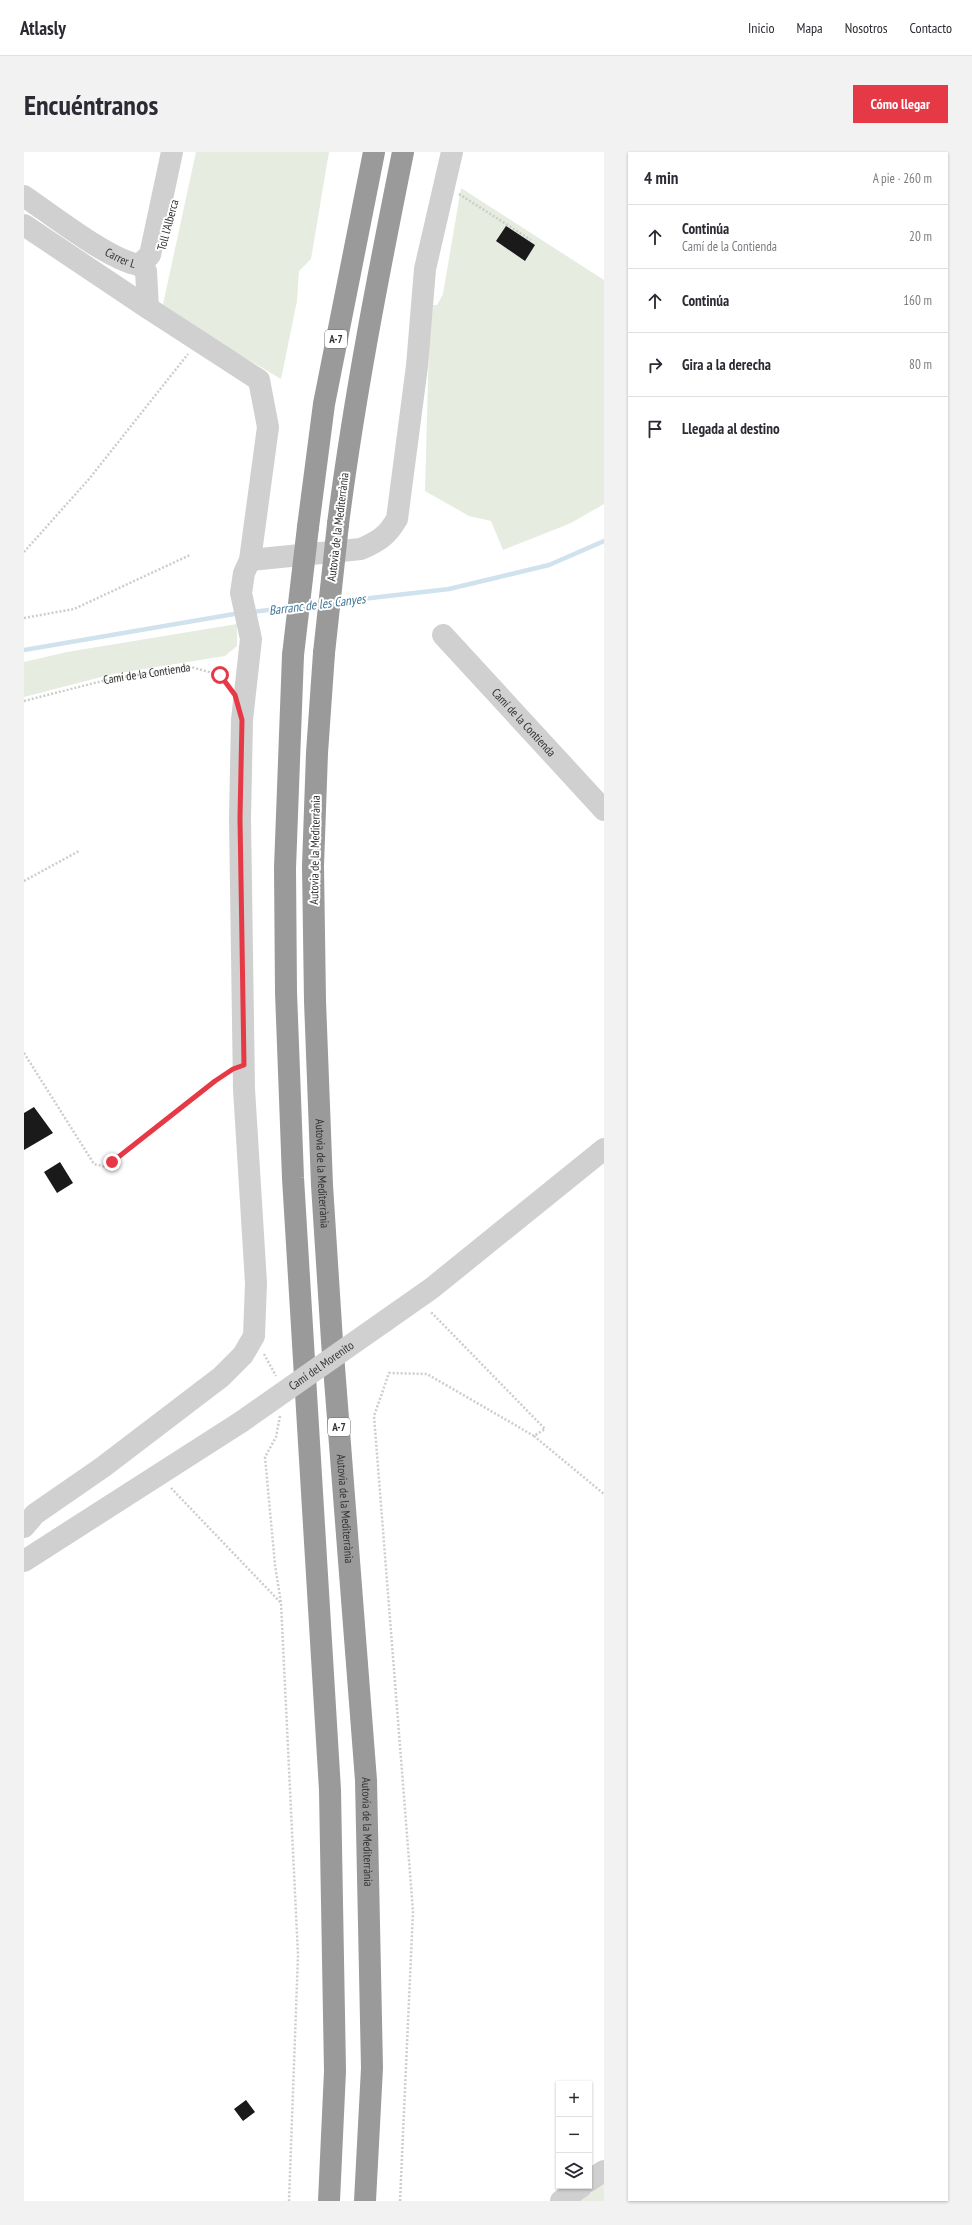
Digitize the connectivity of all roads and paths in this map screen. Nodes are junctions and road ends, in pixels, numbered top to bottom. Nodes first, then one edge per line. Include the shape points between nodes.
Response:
1 (172, 152) edge
2 (374, 152) edge
3 (403, 152) edge
4 (452, 152) edge
5 (445, 185) junction
6 (24, 196) edge
7 (24, 225) edge
8 (531, 240) dead end
9 (140, 265) junction
10 (148, 308) junction
11 (198, 341) junction
12 (24, 552) edge
13 (190, 555) dead end
14 (250, 560) junction
15 (24, 618) edge
16 (443, 635) dead end
17 (231, 690) dead end
18 (24, 702) edge
19 (604, 810) edge
20 (79, 851) dead end
21 (24, 880) edge
22 (24, 1054) edge
23 (244, 1065) junction
24 (604, 1149) edge
25 (418, 1298) junction
26 (254, 1336) junction
27 (277, 1384) dead end
28 (279, 1408) dead end
29 (534, 1436) junction
30 (159, 1476) junction
31 (604, 1494) edge
32 (24, 1527) edge
33 (24, 1561) edge
34 (281, 1603) junction
35 (604, 2171) edge
36 (592, 2180) edge
37 (578, 2189) edge
38 (289, 2201) edge
39 (328, 2201) edge
40 (365, 2201) edge
41 (400, 2201) edge
42 (561, 2201) edge

1 - 9 street, Carrer L via 150,254
2 - 39 highway, A-7, bridge via 324,404 308,527 294,656 285,868 286,992 293,1178 330,1790 335,2071
3 - 40 highway, Autovia de la Mediterrània / A-7, bridge via 348,441 324,653 313,866 322,1185 366,1780 372,2068
4 - 5 street
5 - 8 path
5 - 14 street via 425,269 417,366 397,519 389,532 376,542 360,549
6 - 9 street, Carrer L via 108,252 127,263
7 - 10 street
9 - 10 street via 146,271
10 - 11 street
11 - 12 path via 89,479
11 - 14 street via 259,380 268,427
13 - 15 path via 74,609
14 - 23 street via 244,573 241,593 251,638 242,720 240,818
16 - 19 street, Camí de la Contienda
17 - 18 path, Camí de la Contienda via 220,675 191,667 110,679
20 - 21 path
22 - 23 path via 94,1164 106,1167 215,1081
23 - 26 street via 256,1283
24 - 25 street, Camí del Morenito
25 - 29 path via 545,1429
25 - 30 street, Camí del Morenito, bridge
26 - 27 path via 276,1377
26 - 32 street via 243,1354 221,1377 103,1467 35,1514
28 - 34 path via 276,1437 265,1457
29 - 31 path
29 - 41 path via 427,1374 389,1372 374,1416 413,1911
30 - 33 street, Camí del Morenito
30 - 34 path
34 - 38 path via 298,1955
35 - 36 street
37 - 42 street

